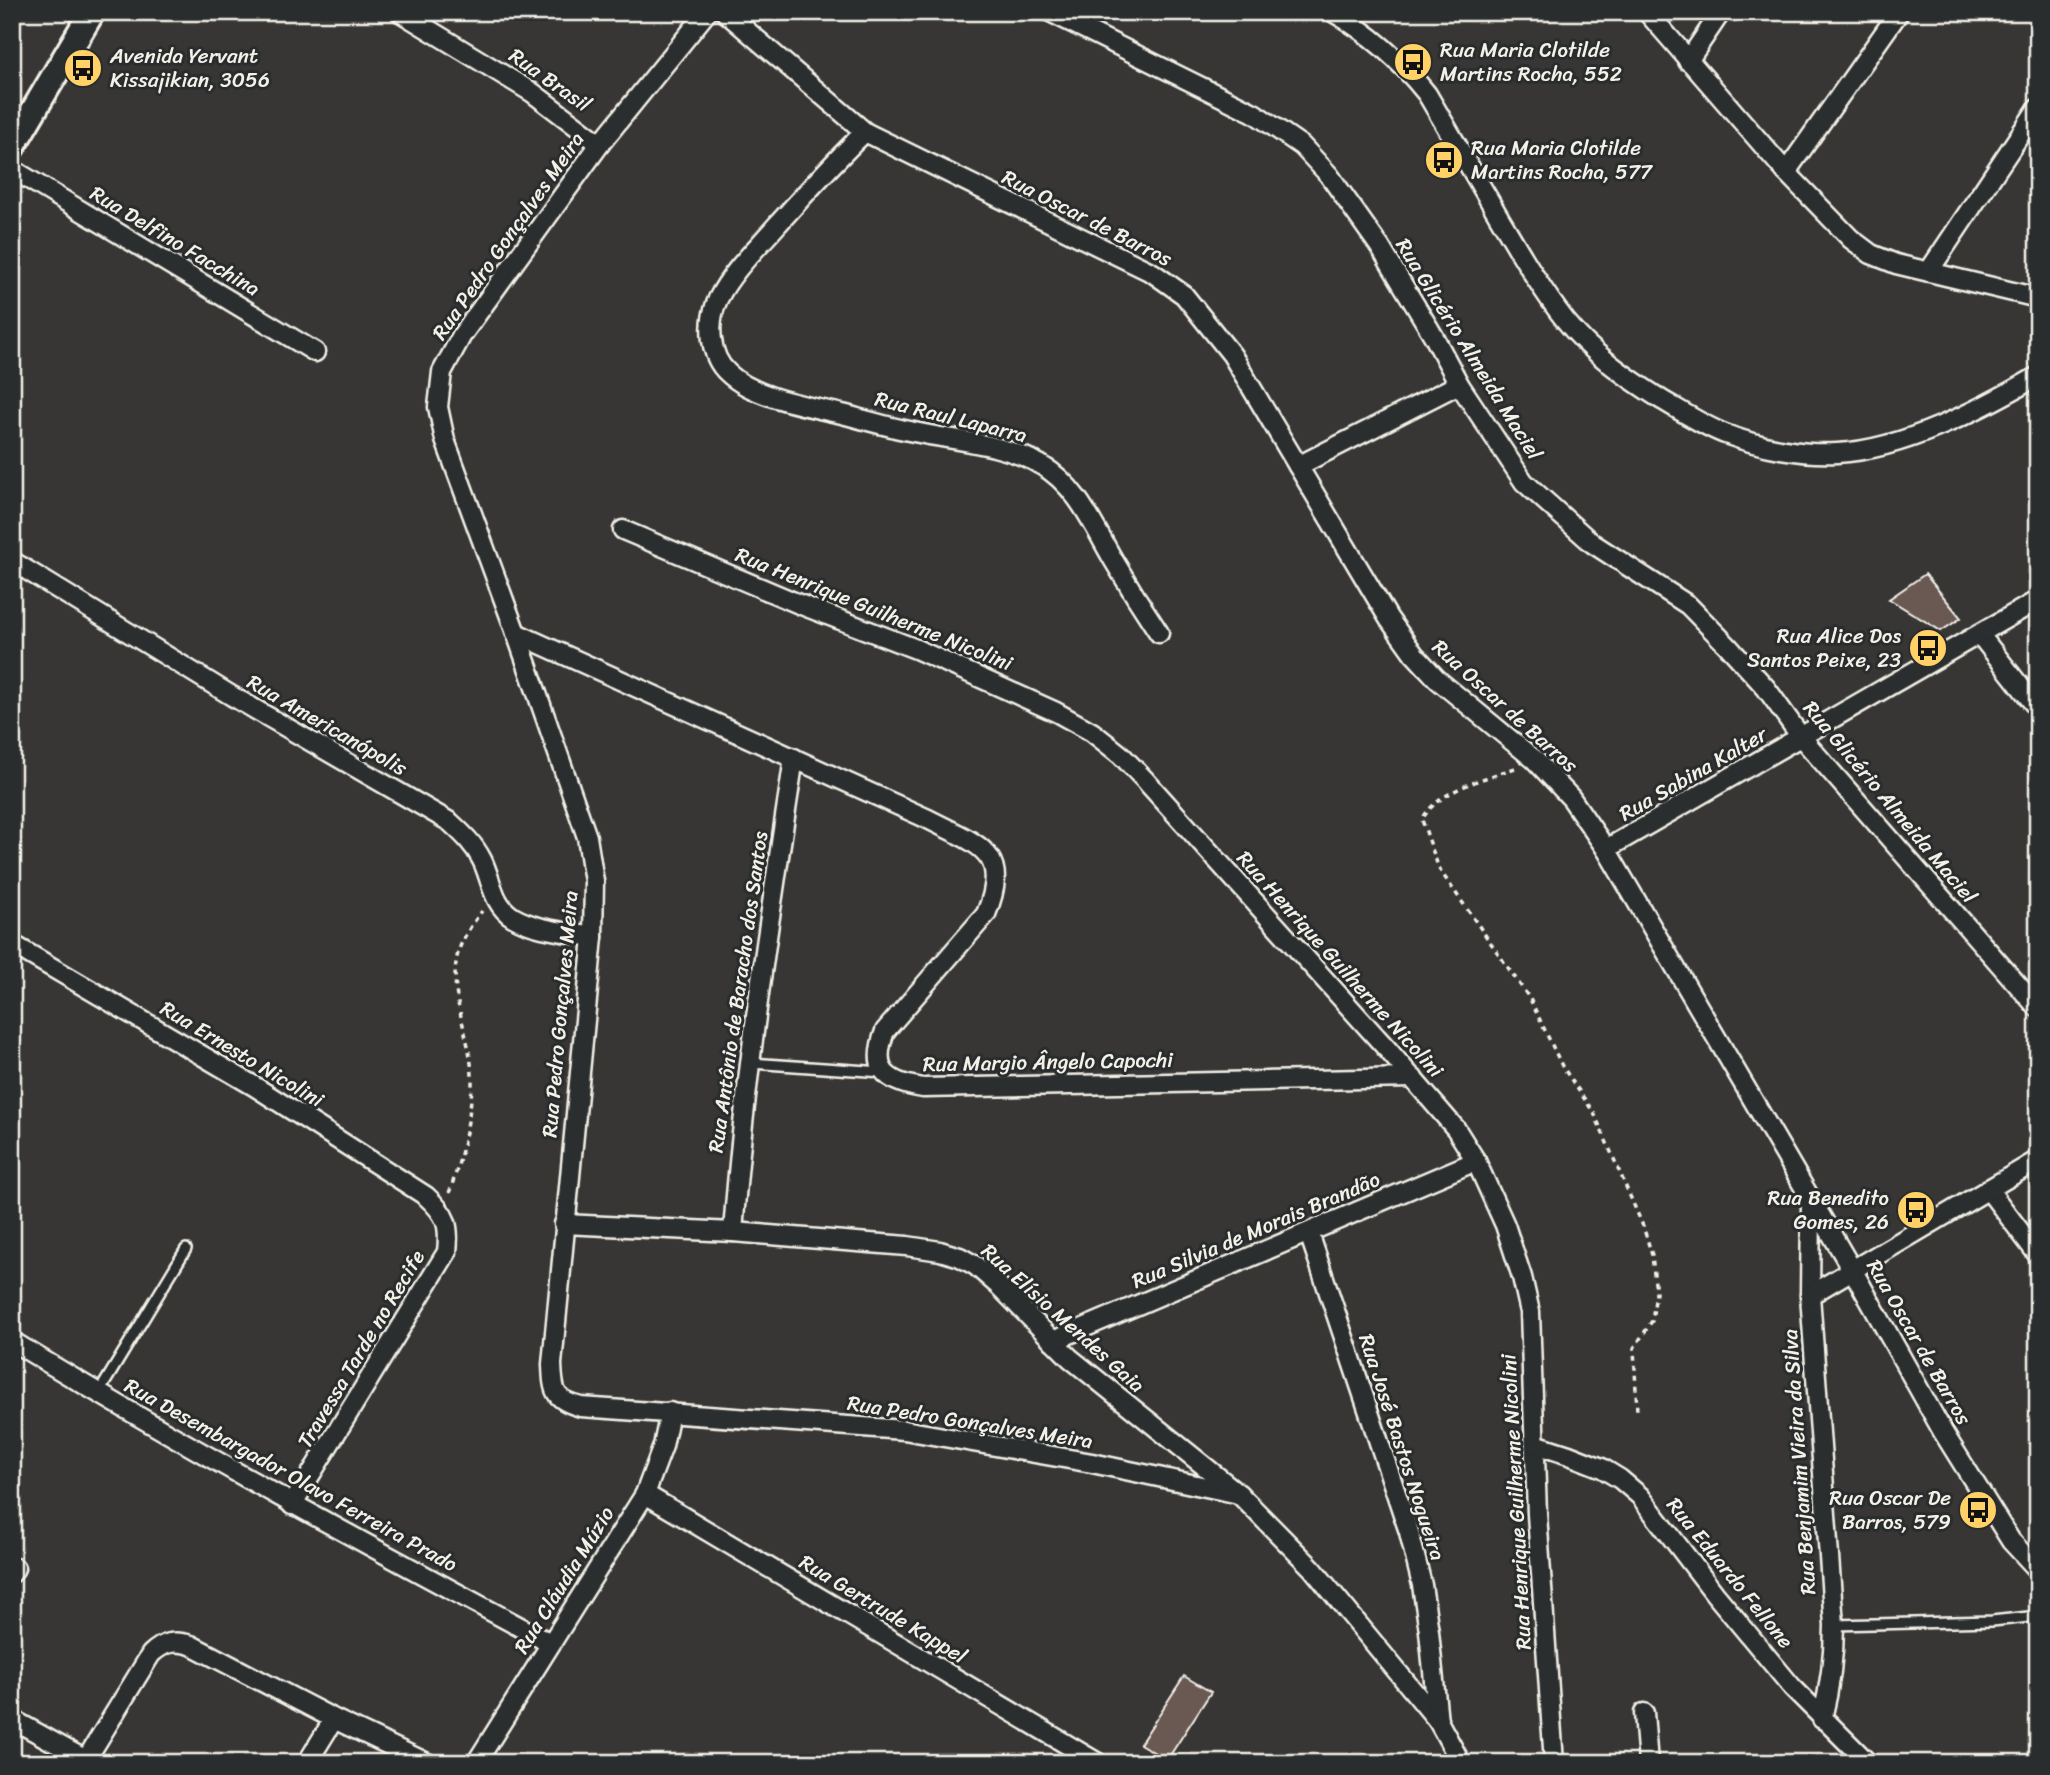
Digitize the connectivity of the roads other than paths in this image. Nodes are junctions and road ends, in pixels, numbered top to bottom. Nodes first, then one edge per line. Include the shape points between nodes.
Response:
1 (92, 12) edge
2 (400, 12) edge
3 (707, 12) edge
4 (725, 12) edge
5 (1050, 12) edge
6 (1333, 12) edge
7 (1647, 12) edge
8 (1721, 12) edge
9 (1899, 12) edge
10 (1688, 61) junction
11 (2038, 108) edge
12 (865, 132) junction
13 (600, 144) junction
14 (12, 146) edge
15 (12, 169) edge
16 (1786, 172) junction
17 (1929, 271) junction
18 (2038, 298) edge
19 (315, 352) dead end
20 (2038, 376) edge
21 (1459, 384) junction
22 (1298, 466) junction
23 (623, 530) dead end
24 (12, 561) edge
25 (2038, 600) edge
26 (516, 633) junction
27 (1158, 633) dead end
28 (1980, 635) junction
29 (2038, 709) edge
30 (1801, 737) junction
31 (794, 758) junction
32 (1606, 849) junction
33 (593, 937) junction
34 (12, 944) edge
35 (2038, 1008) edge
36 (751, 1063) junction
37 (883, 1072) junction
38 (1413, 1078) junction
39 (2038, 1160) edge
40 (1476, 1161) junction
41 (1988, 1189) junction
42 (1811, 1201) junction
43 (442, 1211) joint
44 (564, 1224) junction
45 (733, 1232) junction
46 (1309, 1233) junction
47 (186, 1249) dead end
48 (2038, 1255) edge
49 (1853, 1271) junction
50 (1810, 1295) junction
51 (12, 1341) edge
52 (1053, 1341) junction
53 (98, 1394) junction
54 (670, 1412) junction
55 (1535, 1444) junction
56 (645, 1494) junction
57 (1240, 1494) junction
58 (292, 1505) junction
59 (2038, 1570) edge
60 (2038, 1616) edge
61 (1834, 1625) junction
62 (550, 1643) junction
63 (1644, 1713) dead end
64 (12, 1719) edge
65 (334, 1719) junction
66 (1822, 1719) junction
67 (1438, 1721) junction
68 (85, 1761) edge
69 (307, 1763) edge
70 (427, 1763) edge
71 (476, 1763) edge
72 (1098, 1763) edge
73 (1461, 1763) edge
74 (1553, 1763) edge
75 (1648, 1763) edge
76 (1868, 1763) edge

1 - 14 main road
2 - 13 street, Rua Brasil via 533,93
3 - 13 street, Rua Pedro Gonçalves Meira
4 - 12 street, Rua Oscar de Barros
5 - 21 street, Rua Glicério Almeida Maciel via 1254,113 1302,146 1329,175 1380,247
6 - 20 street via 1377,40 1427,94 1529,268 1593,351 1627,378 1704,424 1766,445 1837,453 1915,435
7 - 10 street
8 - 10 street
9 - 16 street
10 - 16 street
11 - 17 street
12 - 22 street, Rua Oscar de Barros via 1153,273 1184,295 1232,355
12 - 27 street, Rua Raul Laparra via 744,262 718,300 711,324 718,362 749,387 788,401 1012,452 1042,465 1083,507
13 - 26 street, Rua Pedro Gonçalves Meira via 462,335 442,372 438,407 445,440
15 - 19 street, Rua Delfino Facchina
16 - 17 street via 1871,254
17 - 18 street
21 - 22 street
21 - 30 street, Rua Glicério Almeida Maciel via 1524,482 1592,543 1688,605 1766,688
22 - 32 street, Rua Oscar de Barros via 1414,654 1438,680 1535,760 1571,798
23 - 38 street, Rua Henrique Guilherme Nicolini via 916,649 1091,732 1145,780
24 - 33 street, Rua Americanópolis via 450,822 470,840 494,895 512,916
25 - 28 street, Rua Sabina Kalter
26 - 31 street
26 - 33 street, Rua Pedro Gonçalves Meira via 587,837 594,881
28 - 29 street
28 - 30 street, Rua Sabina Kalter
30 - 32 street, Rua Sabina Kalter
30 - 35 street, Rua Glicério Almeida Maciel
31 - 36 street, Rua Antônio de Baracho dos Santos
31 - 37 street via 968,840 994,865 996,878 986,914 885,1031 878,1048
32 - 42 street, Rua Oscar de Barros
33 - 44 street, Rua Pedro Gonçalves Meira
34 - 43 street, Rua Ernesto Nicolini via 254,1086 426,1196
36 - 37 lane
36 - 45 street, Rua Antônio de Baracho dos Santos
37 - 38 street, Rua Margio Ângelo Capochi via 894,1081 923,1088
38 - 40 street, Rua Henrique Guilherme Nicolini
39 - 41 street
40 - 46 street, Rua Silvia de Morais Brandão
40 - 55 street, Rua Henrique Guilherme Nicolini via 1505,1225 1530,1312
41 - 48 street
41 - 49 street
42 - 49 street, Rua Oscar de Barros
42 - 50 street, Rua Benjamim Vieira da Silva
43 - 58 street, Travessa Tarde no Recife via 449,1236 447,1252
44 - 45 street, Rua Elísio Mendes Gaia
44 - 54 street, Rua Pedro Gonçalves Meira via 552,1364 557,1396 581,1408
45 - 52 street, Rua Elísio Mendes Gaia via 907,1246 960,1257 999,1286
46 - 52 street, Rua Silvia de Morais Brandão
46 - 67 street, Rua José Bastos Nogueira via 1409,1532 1422,1585
47 - 53 lane
49 - 50 street
49 - 59 street, Rua Oscar de Barros via 1984,1500 2011,1541
50 - 61 street, Rua Benjamim Vieira da Silva
51 - 53 street, Rua Desembargador Olavo Ferreira Prado
52 - 57 street, Rua Elísio Mendes Gaia via 1128,1407
53 - 58 street, Rua Desembargador Olavo Ferreira Prado
54 - 56 street, Rua Cláudia Múzio
54 - 57 street, Rua Pedro Gonçalves Meira via 904,1430
55 - 66 street, Rua Eduardo Fellone via 1602,1468 1640,1496 1752,1639
55 - 74 street, Rua Henrique Guilherme Nicolini
56 - 62 street, Rua Cláudia Múzio
56 - 72 street, Rua Gertrude Kappel
57 - 67 street, Rua Elísio Mendes Gaia via 1312,1568
58 - 62 street, Rua Desembargador Olavo Ferreira Prado
60 - 61 lane
61 - 66 street, Rua Benjamim Vieira da Silva via 1833,1669
62 - 71 street, Rua Cláudia Múzio
63 - 75 street
64 - 68 street
65 - 68 street via 178,1641 151,1654
65 - 69 street
65 - 70 street
66 - 76 street, Rua Eduardo Fellone
67 - 73 street, Rua Elísio Mendes Gaia

